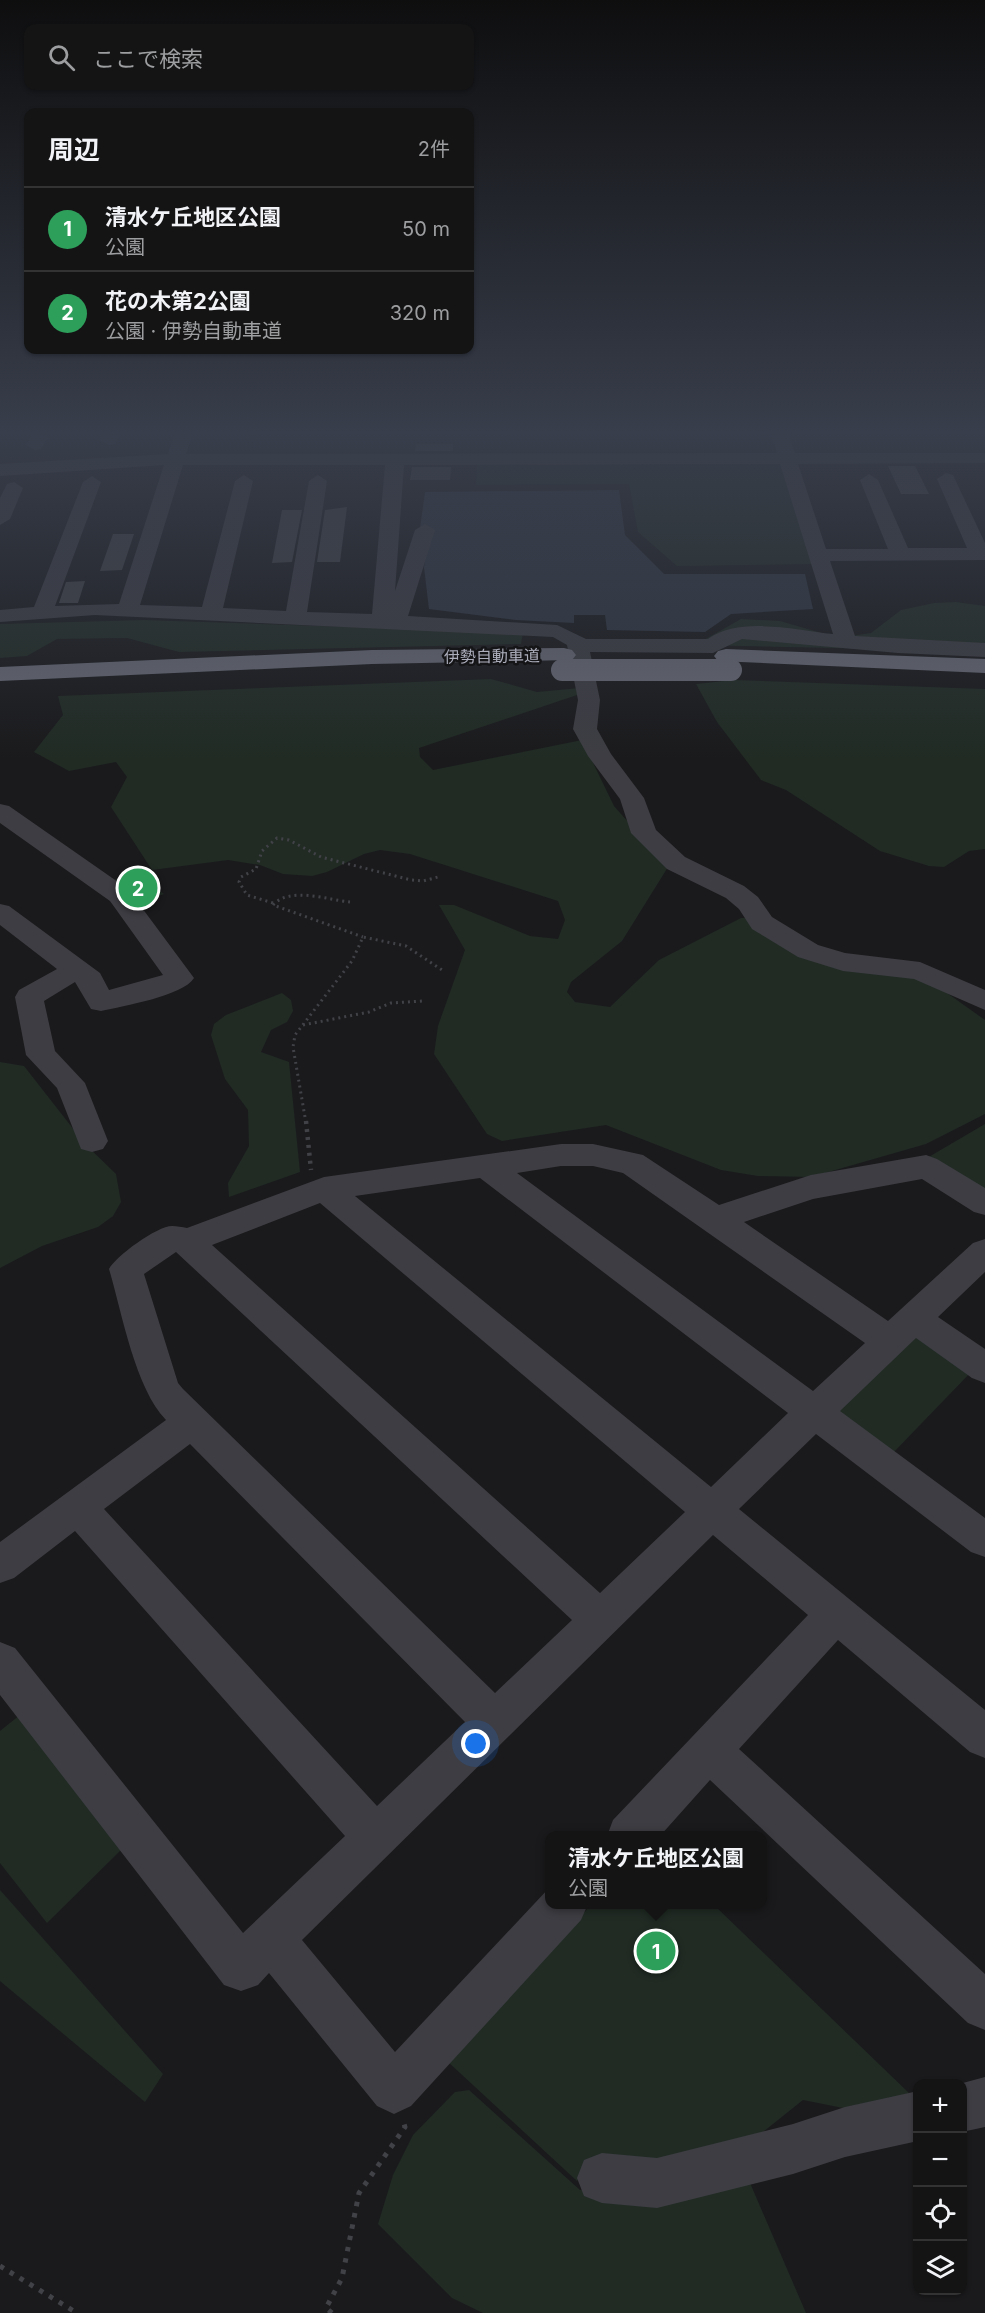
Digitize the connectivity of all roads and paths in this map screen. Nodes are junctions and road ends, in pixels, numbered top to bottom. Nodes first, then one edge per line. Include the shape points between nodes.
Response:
1 (69, 543) edge
2 (149, 543) edge
3 (229, 543) edge
4 (308, 543) edge
5 (391, 543) edge
6 (420, 543) edge
7 (816, 543) edge
8 (895, 543) edge
9 (900, 554) junction
10 (982, 554) edge
11 (820, 555) junction
12 (127, 611) junction
13 (42, 613) junction
14 (211, 614) junction
15 (0, 616) edge
16 (296, 617) junction
17 (388, 622) junction
18 (846, 641) junction
19 (985, 650) edge
20 (568, 657) junction
21 (729, 663) junction
22 (985, 666) edge
23 (0, 674) edge
24 (985, 679) edge
25 (0, 689) edge
26 (0, 811) edge
27 (438, 877) dead end
28 (350, 902) dead end
29 (273, 903) junction
30 (0, 912) edge
31 (363, 937) junction
32 (75, 970) junction
33 (442, 970) dead end
34 (423, 1001) dead end
35 (985, 1001) edge
36 (302, 1025) junction
37 (92, 1141) dead end
38 (484, 1165) junction
39 (320, 1190) junction
40 (985, 1203) edge
41 (715, 1219) junction
42 (188, 1241) junction
43 (985, 1252) edge
44 (901, 1329) junction
45 (985, 1368) edge
46 (815, 1412) junction
47 (192, 1421) junction
48 (77, 1507) junction
49 (714, 1511) junction
50 (985, 1540) edge
51 (0, 1565) edge
52 (836, 1613) junction
53 (601, 1620) junction
54 (0, 1662) edge
55 (495, 1722) junction
56 (985, 1737) edge
57 (709, 1750) junction
58 (634, 1831) edge
59 (376, 1838) junction
60 (561, 1909) edge
61 (271, 1939) junction
62 (985, 2006) edge
63 (394, 2089) junction
64 (985, 2102) edge
65 (967, 2106) edge
66 (913, 2117) edge
67 (602, 2178) dead end
68 (0, 2266) edge
69 (77, 2313) edge
70 (332, 2313) edge

1 - 13 street
2 - 12 street
3 - 14 street
4 - 16 street
5 - 17 street
6 - 17 street
7 - 11 street
8 - 9 street
9 - 10 street
9 - 11 street
11 - 18 street
12 - 13 street
12 - 14 street
13 - 15 street
14 - 16 street
16 - 17 street
17 - 20 street via 557,631 576,640
18 - 19 street
18 - 20 street via 741,632 713,646
20 - 21 highway, 伊勢自動車道, bridge
20 - 23 highway, 伊勢自動車道 via 372,657
20 - 25 highway, 伊勢自動車道 via 371,672
20 - 35 street via 589,700 585,729 632,798 644,833 676,863 735,892 749,903 762,923 808,951 843,962 920,971
21 - 22 highway, 伊勢自動車道
21 - 24 highway, 伊勢自動車道
26 - 32 street via 119,895 180,978 101,1002 90,980
27 - 29 path via 411,880 321,857 277,838 262,851 256,869 239,882 248,895
28 - 29 path via 298,896 281,897
29 - 31 path via 277,908
30 - 32 street
31 - 33 path via 400,943
31 - 36 path via 352,961
32 - 37 street via 29,997 41,1055 70,1083
34 - 36 path via 391,1003 369,1012
36 - 39 path via 293,1047 304,1105 308,1159
38 - 39 street
38 - 41 street via 561,1155 632,1163
38 - 46 street
39 - 42 street
39 - 49 street
40 - 41 street via 927,1167 811,1187
41 - 44 street
42 - 47 street via 171,1238 126,1269 162,1388
42 - 53 street
43 - 44 street
44 - 45 street
44 - 46 street
46 - 49 street
46 - 50 street
47 - 48 street
47 - 55 street
48 - 51 street
48 - 59 street
49 - 52 street
49 - 53 street
52 - 56 street
52 - 57 street
53 - 55 street
54 - 61 street via 241,1968
55 - 59 street
57 - 58 street
57 - 62 street
59 - 61 street
60 - 63 street
61 - 63 street
63 - 70 path via 405,2127 359,2193 342,2278 326,2308
64 - 65 street
66 - 67 street via 657,2183
68 - 69 path

